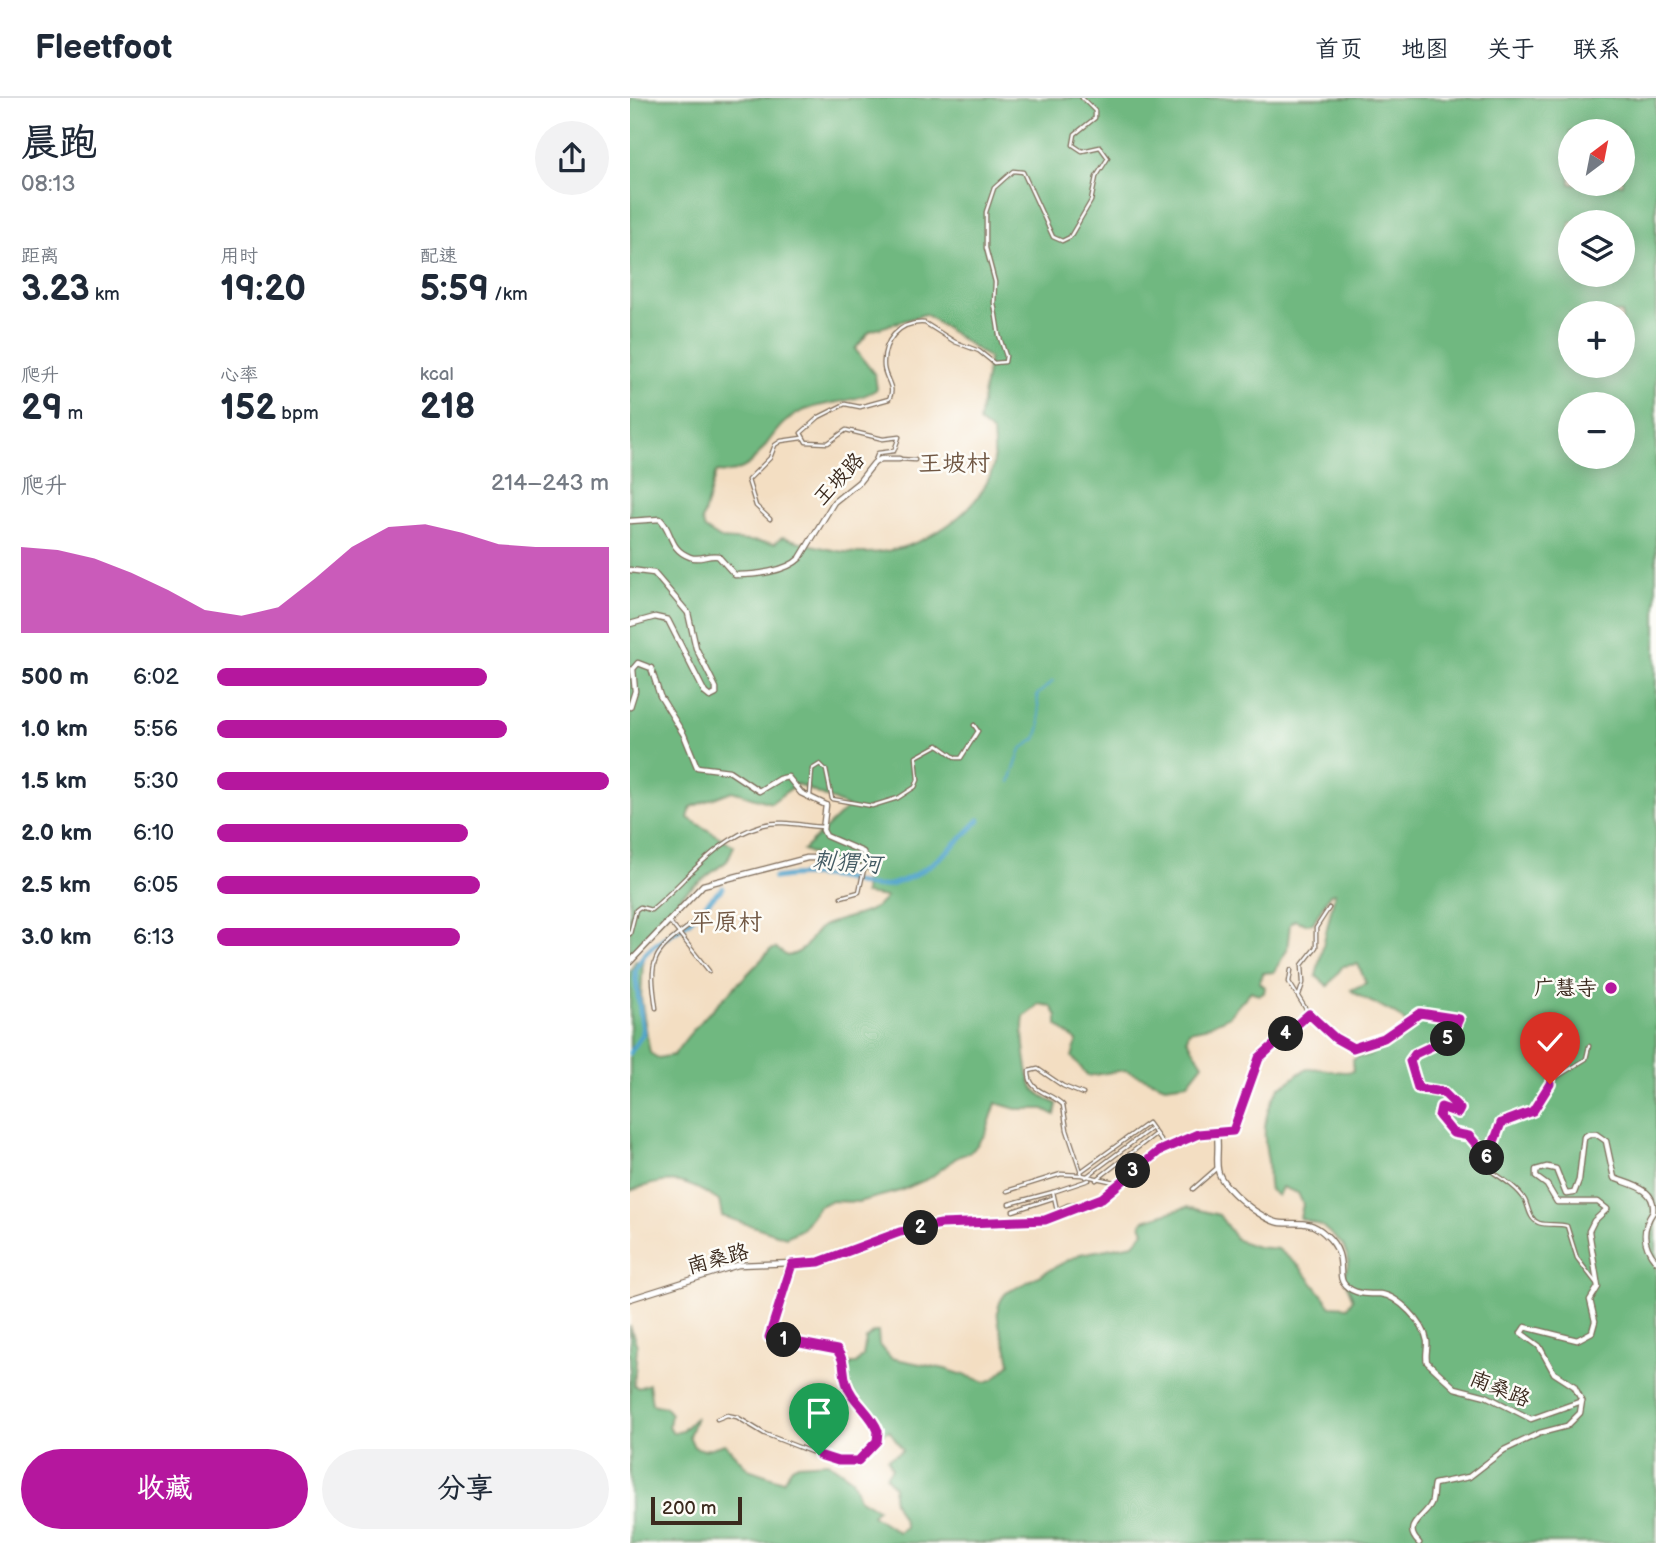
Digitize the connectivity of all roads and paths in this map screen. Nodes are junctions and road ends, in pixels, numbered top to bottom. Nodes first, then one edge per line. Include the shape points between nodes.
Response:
1 (1082, 98) edge
2 (802, 438) junction
3 (899, 459) joint
4 (915, 460) dead end
5 (874, 463) junction
6 (770, 519) dead end
7 (630, 520) edge
8 (630, 570) edge
9 (630, 624) edge
10 (630, 707) edge
11 (975, 725) dead end
12 (810, 796) junction
13 (823, 827) junction
14 (864, 869) dead end
15 (841, 897) dead end
16 (1329, 908) dead end
17 (668, 920) junction
18 (692, 924) dead end
19 (630, 934) edge
20 (679, 934) junction
21 (630, 962) edge
22 (1291, 970) dead end
23 (709, 971) dead end
24 (1299, 995) junction
25 (656, 1008) dead end
26 (1309, 1014) junction
27 (1589, 1046) dead end
28 (1083, 1094) dead end
29 (1150, 1129) junction
30 (1217, 1134) junction
31 (1154, 1135) junction
32 (1166, 1149) junction
33 (1488, 1158) junction
34 (1217, 1168) junction
35 (1083, 1175) junction
36 (1094, 1180) junction
37 (1119, 1183) junction
38 (1193, 1189) dead end
39 (1007, 1191) dead end
40 (1052, 1192) junction
41 (1054, 1198) junction
42 (1009, 1204) dead end
43 (1082, 1206) junction
44 (1013, 1211) dead end
45 (1656, 1261) edge
46 (792, 1264) junction
47 (1596, 1283) junction
48 (630, 1299) edge
49 (1582, 1401) junction
50 (717, 1419) dead end
51 (1419, 1543) edge

1 - 2 street via 1096,115 1091,124 1074,134 1073,145 1082,151 1100,146 1108,158 1095,180 1093,198 1070,237 1062,241 1053,237 1023,172 1013,171 990,194 986,248 995,282 994,305 1004,362 994,363 925,323 904,326 888,341 884,364 892,391 889,399 830,410 807,425
2 - 5 street via 826,443 849,430 883,439 899,437 894,451 878,453
2 - 6 street via 775,445 770,458 748,480 756,506
3 - 4 street, 王坡路
3 - 5 street, 王坡路
5 - 7 street, 王坡路 via 830,506 800,558 776,569 735,575 718,556 697,558 682,553 669,540 660,519
8 - 9 street via 654,573 687,610 696,648 716,694 704,692 668,620 655,617
10 - 12 street via 635,691 633,669 645,663 653,670 660,695 697,767 729,771 759,791 788,778
11 - 12 street via 975,739 961,758 938,745 916,757 915,787 898,798 872,806 836,801 830,795 827,770 820,764 812,769
12 - 13 street via 827,807
13 - 17 street via 828,838 865,853 866,867 807,859 716,880 694,892
13 - 19 street via 765,824 742,833 686,873 674,891 651,910 636,910
14 - 15 street via 860,890
16 - 24 street via 1316,928 1316,947 1301,967
17 - 20 street
17 - 21 street
18 - 20 street
20 - 23 street
20 - 25 street via 658,953 651,975
22 - 24 street via 1289,982
24 - 26 street
26 - 30 street via 1259,1058 1237,1128
26 - 33 street via 1353,1048 1384,1038 1420,1013 1459,1019 1451,1037 1415,1054 1410,1061 1418,1088 1443,1092 1460,1109 1458,1113 1441,1107 1439,1116 1453,1133 1469,1136
27 - 33 street via 1586,1059 1557,1077 1533,1111 1501,1123
28 - 35 street via 1038,1069 1029,1071 1034,1087 1063,1105
29 - 31 street
29 - 35 street
29 - 35 street via 1148,1123
30 - 32 street, 南桑路 via 1198,1134
30 - 34 street
31 - 32 street
31 - 36 street
32 - 37 street, 南桑路
33 - 47 street via 1491,1171 1523,1197 1532,1218 1567,1226 1577,1258
34 - 38 street
34 - 49 street, 南桑路 via 1231,1193 1268,1218 1314,1224 1341,1252 1345,1285 1363,1294 1385,1294 1402,1304 1426,1338 1427,1362 1455,1388 1486,1396 1531,1419
35 - 36 street
35 - 39 street via 1061,1174
36 - 37 street
36 - 40 street
37 - 43 street, 南桑路 via 1102,1198
40 - 41 street
40 - 42 street
41 - 43 street via 1057,1210
41 - 44 street
43 - 46 street, 南桑路 via 1039,1221 950,1224 900,1232 819,1262
45 - 47 street via 1643,1231 1653,1212 1651,1198 1638,1186 1614,1178 1606,1141 1589,1133 1582,1143 1574,1194 1566,1194 1552,1167 1541,1167 1535,1173 1557,1202 1605,1204 1606,1213 1588,1231
46 - 48 street, 南桑路 via 738,1265
46 - 50 street via 769,1337 837,1350 845,1361 845,1382 876,1424 877,1441 858,1461 838,1461 765,1434 737,1417
47 - 49 street via 1590,1305 1595,1327 1587,1336 1568,1340 1525,1327 1521,1333 1539,1346 1554,1373 1574,1386
49 - 51 street via 1580,1413 1567,1426 1523,1441 1464,1479 1434,1484 1429,1507 1412,1527

